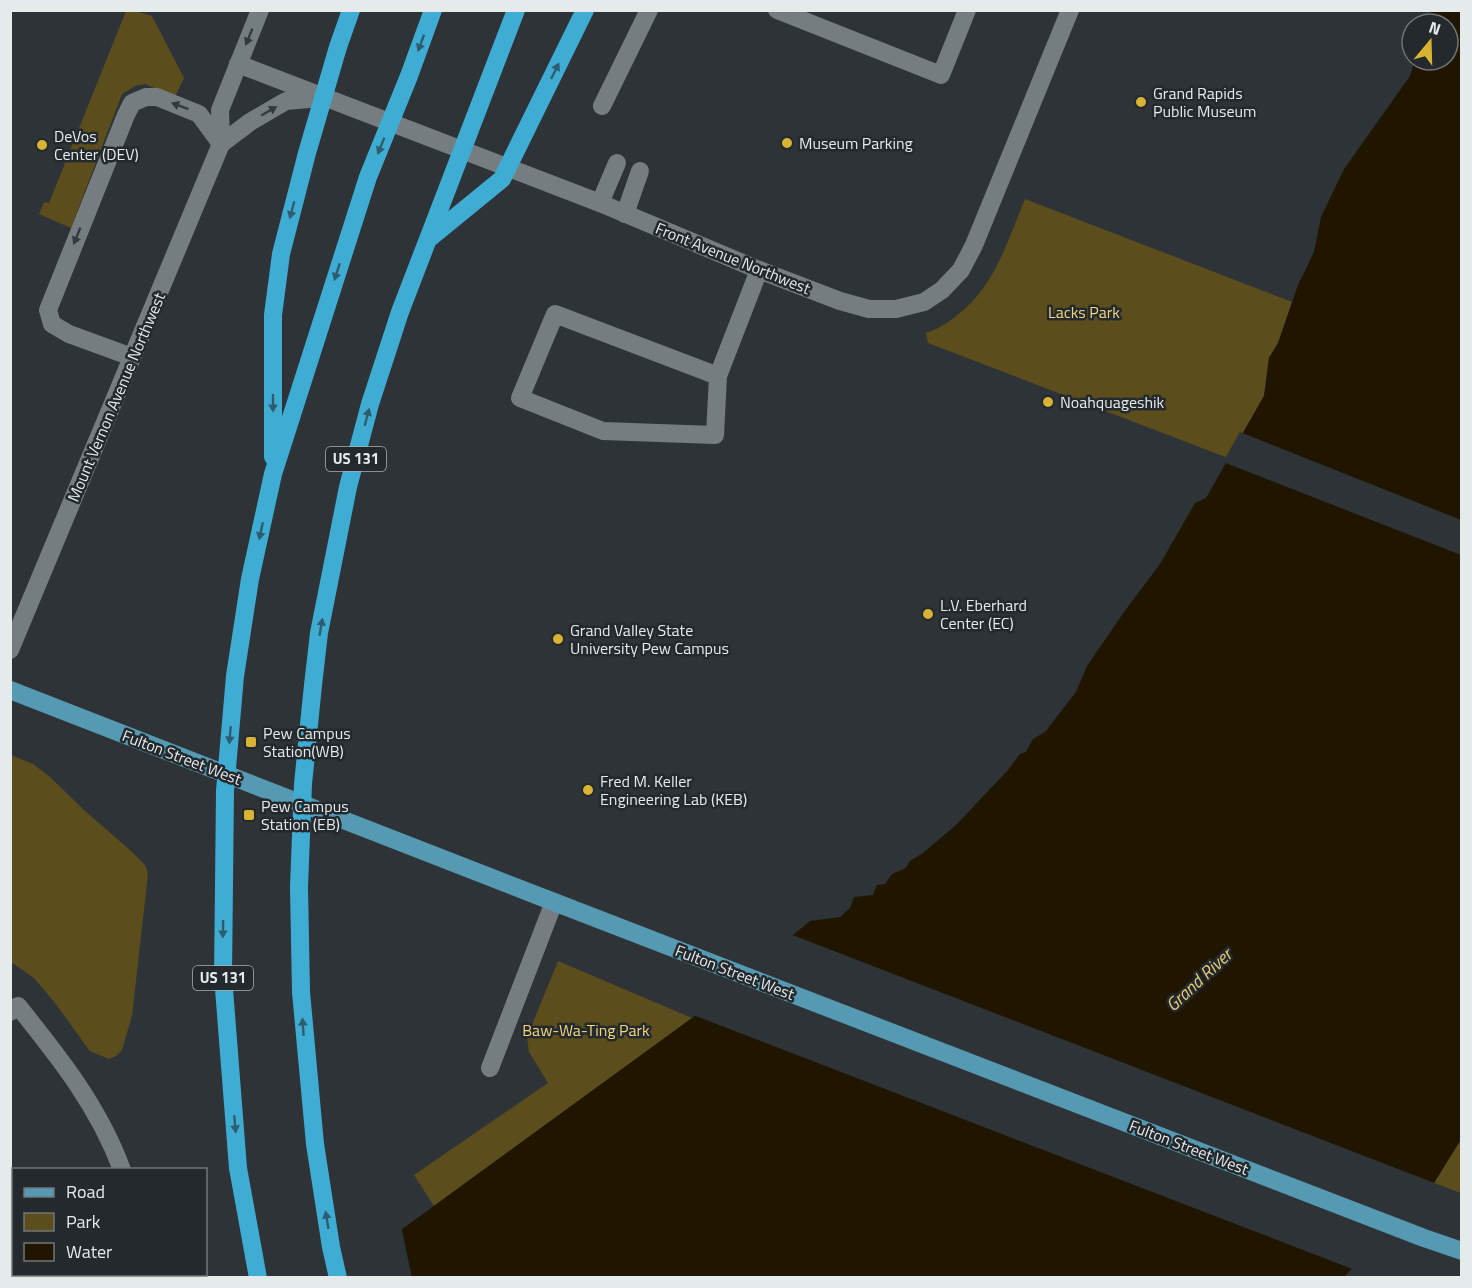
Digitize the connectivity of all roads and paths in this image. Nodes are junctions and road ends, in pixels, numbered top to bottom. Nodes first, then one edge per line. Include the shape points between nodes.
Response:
1 (260, 10) edge
2 (351, 10) edge
3 (434, 10) edge
4 (516, 10) edge
5 (585, 10) edge
6 (649, 10) edge
7 (777, 10) edge
8 (967, 10) edge
9 (1070, 10) edge
10 (238, 64) junction
11 (325, 97) junction
12 (602, 106) dead end
13 (221, 144) junction
14 (617, 163) dead end
15 (640, 171) dead end
16 (600, 203) junction
17 (625, 214) junction
18 (428, 239) junction
19 (759, 270) junction
20 (132, 357) junction
21 (718, 376) junction
22 (273, 474) junction
23 (10, 650) edge
24 (10, 690) edge
25 (554, 902) junction
26 (10, 1012) edge
27 (490, 1068) dead end
28 (121, 1168) edge
29 (1461, 1251) edge
30 (258, 1278) edge
31 (338, 1278) edge

1 -> 10 street, Mount Vernon Avenue Northwest
2 -> 22 highway via 281,254 273,315
3 -> 22 highway, US 131 via 368,177
4 - 18 highway, US 131
18 -> 5 highway via 502,179
6 - 12 street
7 - 8 street via 941,75
9 - 19 street, Front Avenue Northwest via 974,245 961,270 942,290 924,302 896,309 868,309
10 - 11 street, Front Avenue Northwest
10 - 13 street, Mount Vernon Avenue Northwest via 220,110
13 -> 11 street via 286,101
11 - 16 street, Front Avenue Northwest
13 - 20 street, Mount Vernon Avenue Northwest
13 -> 20 street via 199,114 157,97 132,103 126,115 48,310 52,324 69,334
14 - 16 street
15 - 17 street
16 - 17 street, Front Avenue Northwest
17 - 19 street, Front Avenue Northwest
31 -> 18 highway, US 131 via 315,1144 301,992 299,887 312,685 348,487 370,404
19 - 21 street
20 - 23 street, Mount Vernon Avenue Northwest
21 - 21 street via 555,314 520,398 603,431 715,435
22 -> 30 highway, US 131 via 250,579 235,676 225,791 223,976 238,1168
24 - 25 main road, Fulton Street West
25 - 27 street
25 - 29 main road, Fulton Street West
26 - 28 street via 18,1006 63,1062 102,1122

